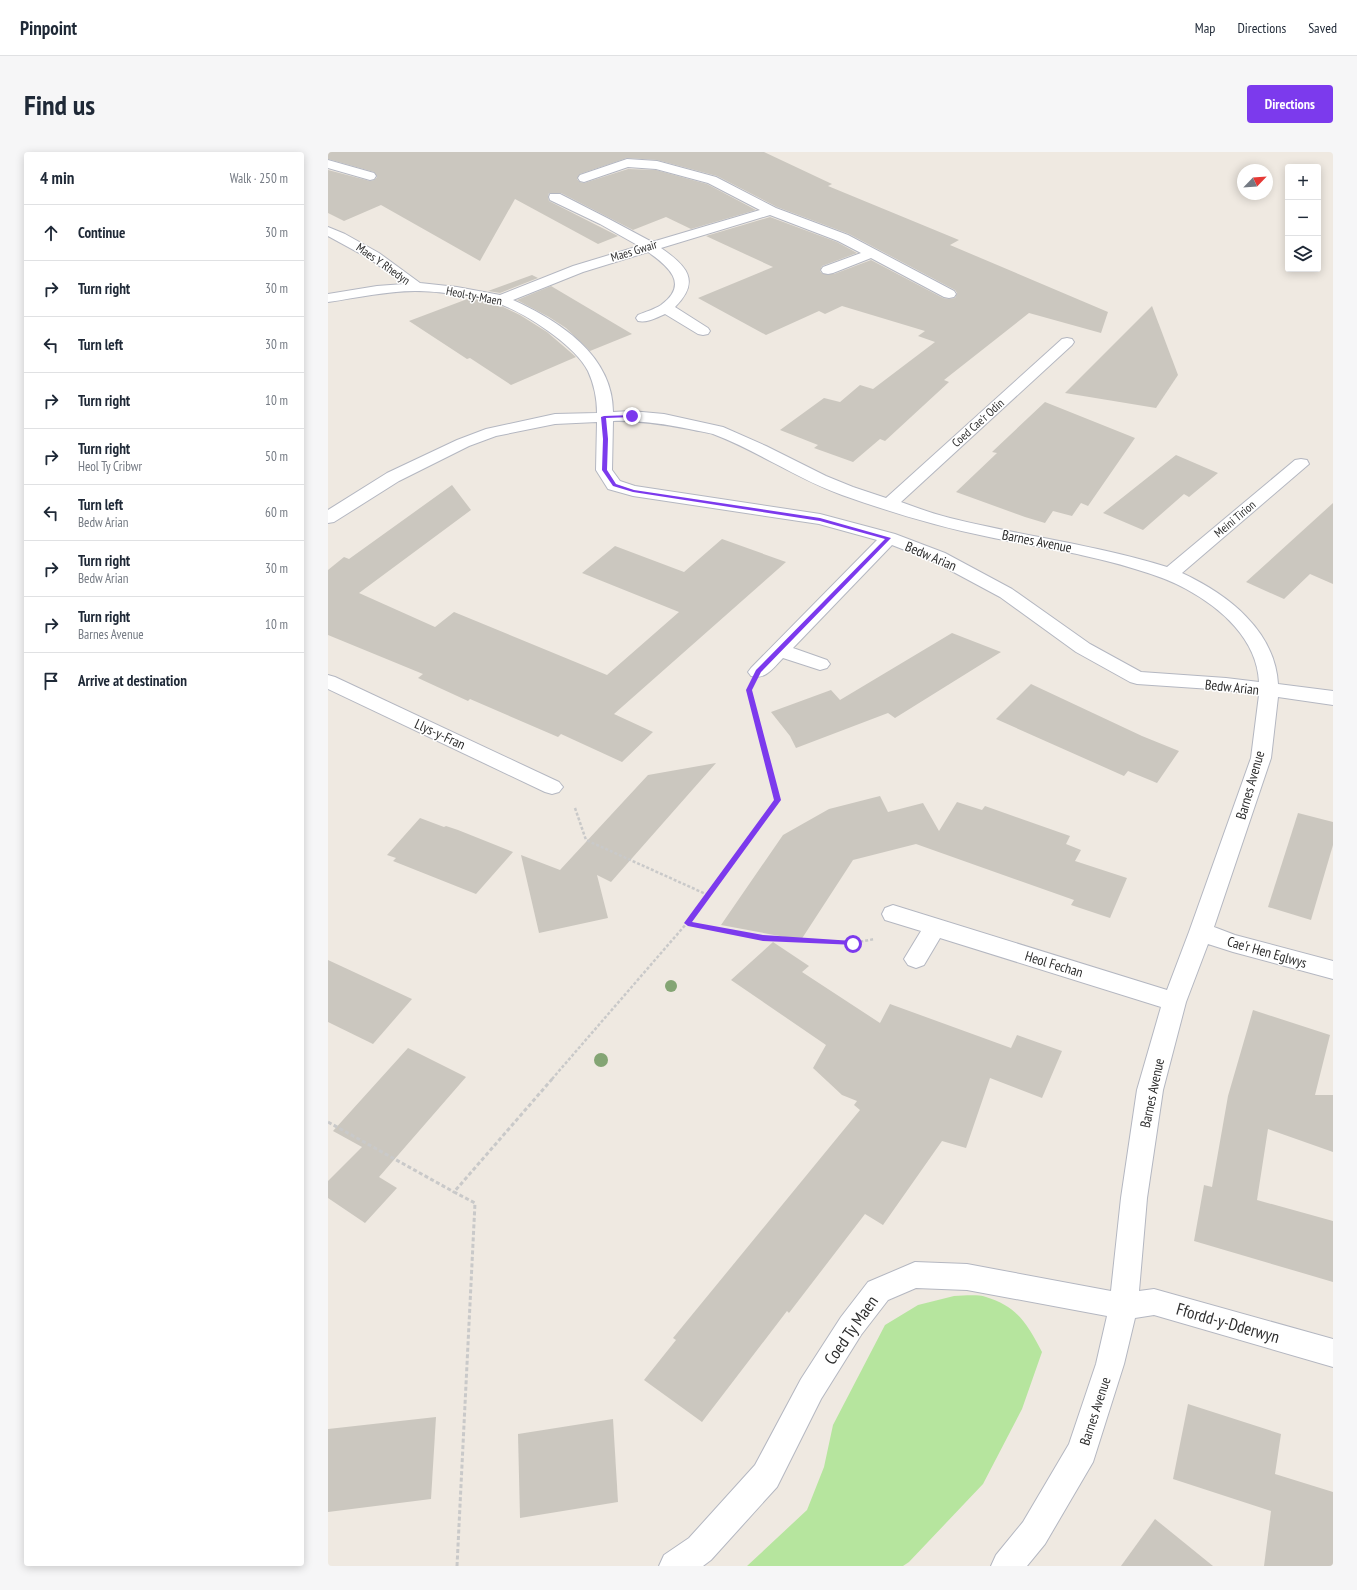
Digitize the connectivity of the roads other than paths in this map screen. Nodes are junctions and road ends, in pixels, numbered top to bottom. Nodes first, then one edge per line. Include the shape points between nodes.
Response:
1 (328, 164) edge
2 (343, 168) junction
3 (328, 176) edge
4 (370, 176) dead end
5 (584, 178) dead end
6 (555, 197) dead end
7 (771, 211) junction
8 (328, 231) edge
9 (649, 246) junction
10 (873, 253) junction
11 (828, 270) dead end
12 (416, 288) junction
13 (949, 294) dead end
14 (328, 298) edge
15 (501, 300) junction
16 (666, 308) junction
17 (643, 318) dead end
18 (703, 331) dead end
19 (1067, 342) dead end
20 (604, 417) junction
21 (1301, 464) dead end
22 (889, 504) junction
23 (328, 518) edge
24 (889, 538) junction
25 (1170, 574) junction
26 (780, 650) junction
27 (820, 664) dead end
28 (758, 672) road end
29 (328, 681) edge
30 (1269, 691) junction
31 (1333, 698) edge
32 (552, 787) road end
33 (902, 917) road end
34 (935, 927) junction
35 (1201, 932) junction
36 (916, 959) dead end
37 (1333, 970) edge
38 (1174, 1002) junction
39 (1123, 1306) junction
40 (1333, 1353) edge
41 (675, 1566) edge
42 (1007, 1566) edge

1 - 2 street
2 - 3 street
2 - 4 street
5 - 7 street via 627,163 657,165 712,180
6 - 9 street
7 - 9 street, Maes Gwair
7 - 10 street via 843,238
8 - 12 street, Maes Y Rhedyn via 375,255 397,270
9 - 15 street, Maes Gwair via 578,269
9 - 16 street via 672,264 682,276 683,286 675,300
10 - 11 street
10 - 13 street
12 - 14 street, Heol-ty-Maen via 377,290
12 - 15 street, Heol-ty-Maen via 457,291
15 - 20 street, Heol-ty-Maen via 544,322 578,348 595,370 600,382 605,404
16 - 17 street
16 - 18 street
19 - 22 street, Coed Cae'r Odin
20 - 22 street, Barnes Avenue via 664,418 717,430 820,480
20 - 23 street, Barnes Avenue via 529,424 492,432 463,442 393,477
20 - 24 street, Bedw Arian via 604,470 614,485 633,491 820,519
21 - 25 street, Meini Tirion
22 - 25 street, Barnes Avenue via 945,522 1082,550
24 - 26 street
24 - 30 street, Bedw Arian via 940,557 1006,593 1083,648 1136,678 1226,684
25 - 30 street, Barnes Avenue via 1211,596 1244,625 1263,657
26 - 27 street
26 - 28 street
29 - 32 street, Llys-y-Fran
30 - 31 street, Bedw Arian
30 - 35 street, Barnes Avenue via 1261,758
33 - 34 street, Heol Fechan
34 - 36 street
34 - 38 street, Heol Fechan
35 - 37 street, Cae'r Hen Eglwys
35 - 38 street, Barnes Avenue
38 - 39 street, Barnes Avenue via 1150,1090 1134,1198
39 - 40 street, Ffordd-y-Dderwyn via 1154,1302
39 - 41 street, Coed Ty Maen via 967,1277 915,1275 878,1291 850,1326 811,1389 766,1476 700,1549
39 - 42 street, Barnes Avenue via 1110,1364 1082,1451 1034,1533

